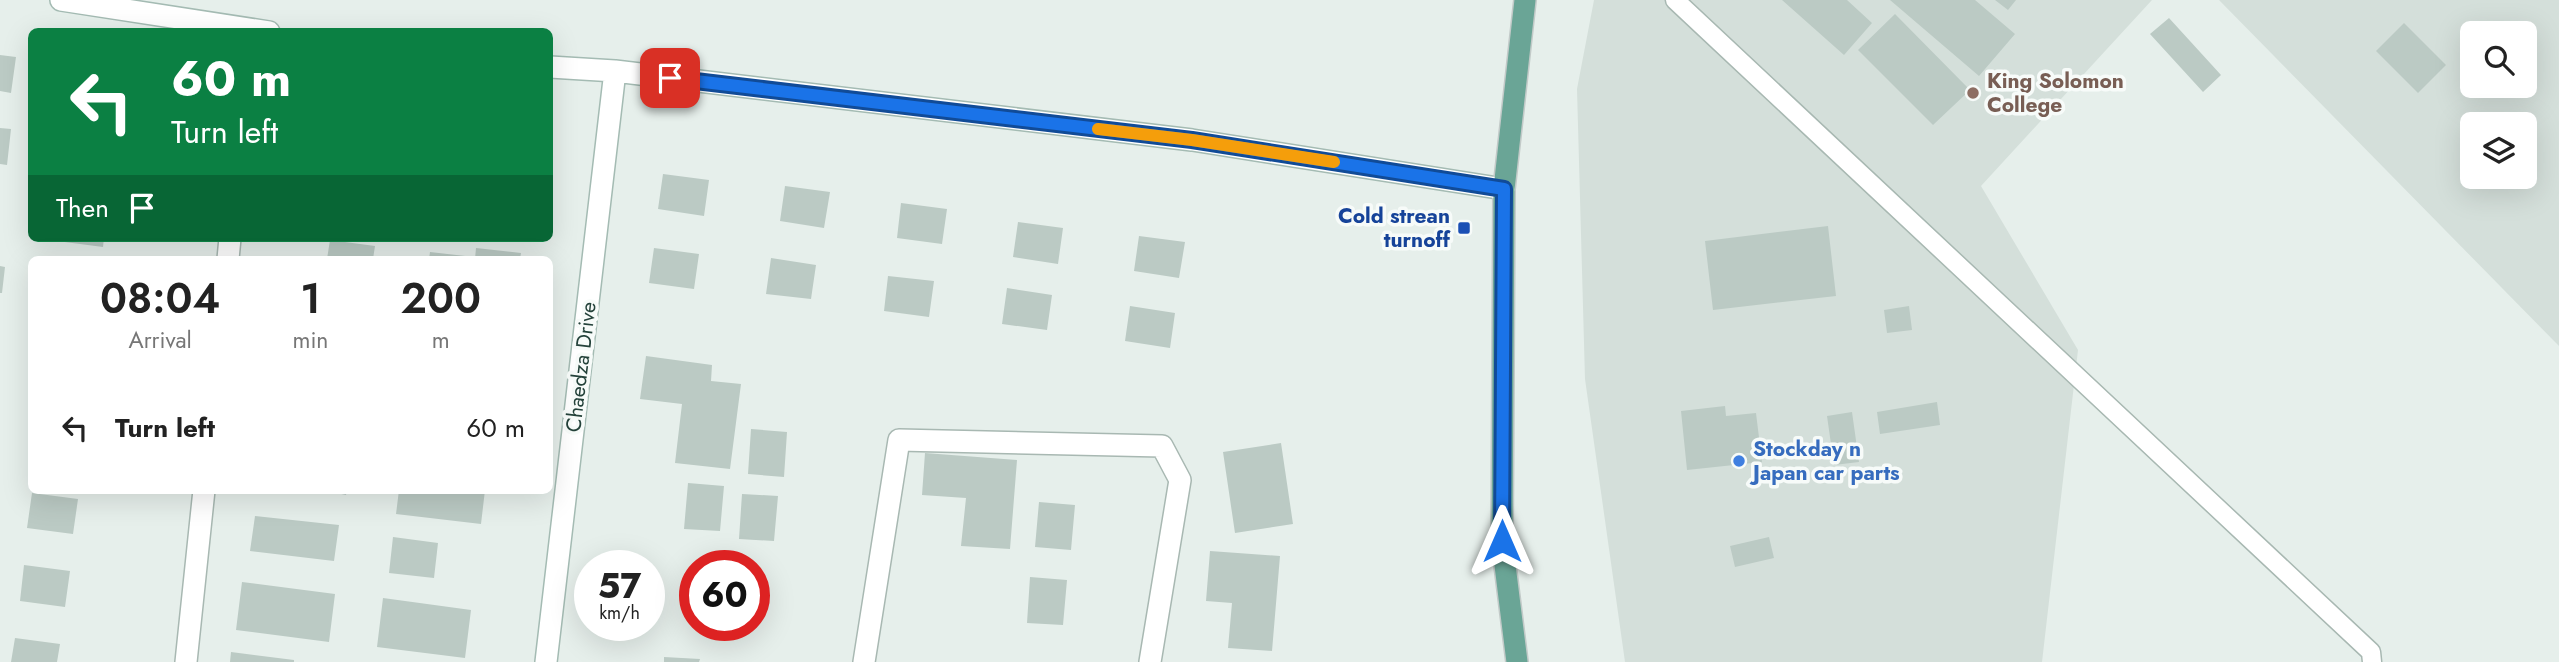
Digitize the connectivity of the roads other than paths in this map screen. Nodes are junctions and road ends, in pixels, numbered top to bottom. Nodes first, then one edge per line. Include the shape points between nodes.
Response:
1 (1525, 0) edge
2 (1675, 0) edge
3 (70, 1) edge
4 (238, 28) edge
5 (553, 67) edge
6 (615, 71) junction
7 (1504, 189) junction
8 (204, 494) edge
9 (186, 662) edge
10 (546, 662) edge
11 (864, 662) edge
12 (1150, 662) edge
13 (1517, 662) edge
14 (2372, 662) edge

1 - 7 main road
2 - 14 lane via 2371,652
3 - 4 street
5 - 6 street
6 - 7 street via 1192,140
6 - 10 street, Chaedza Drive
7 - 13 main road via 1502,541
8 - 9 street
11 - 12 street via 899,440 1162,446 1180,480

